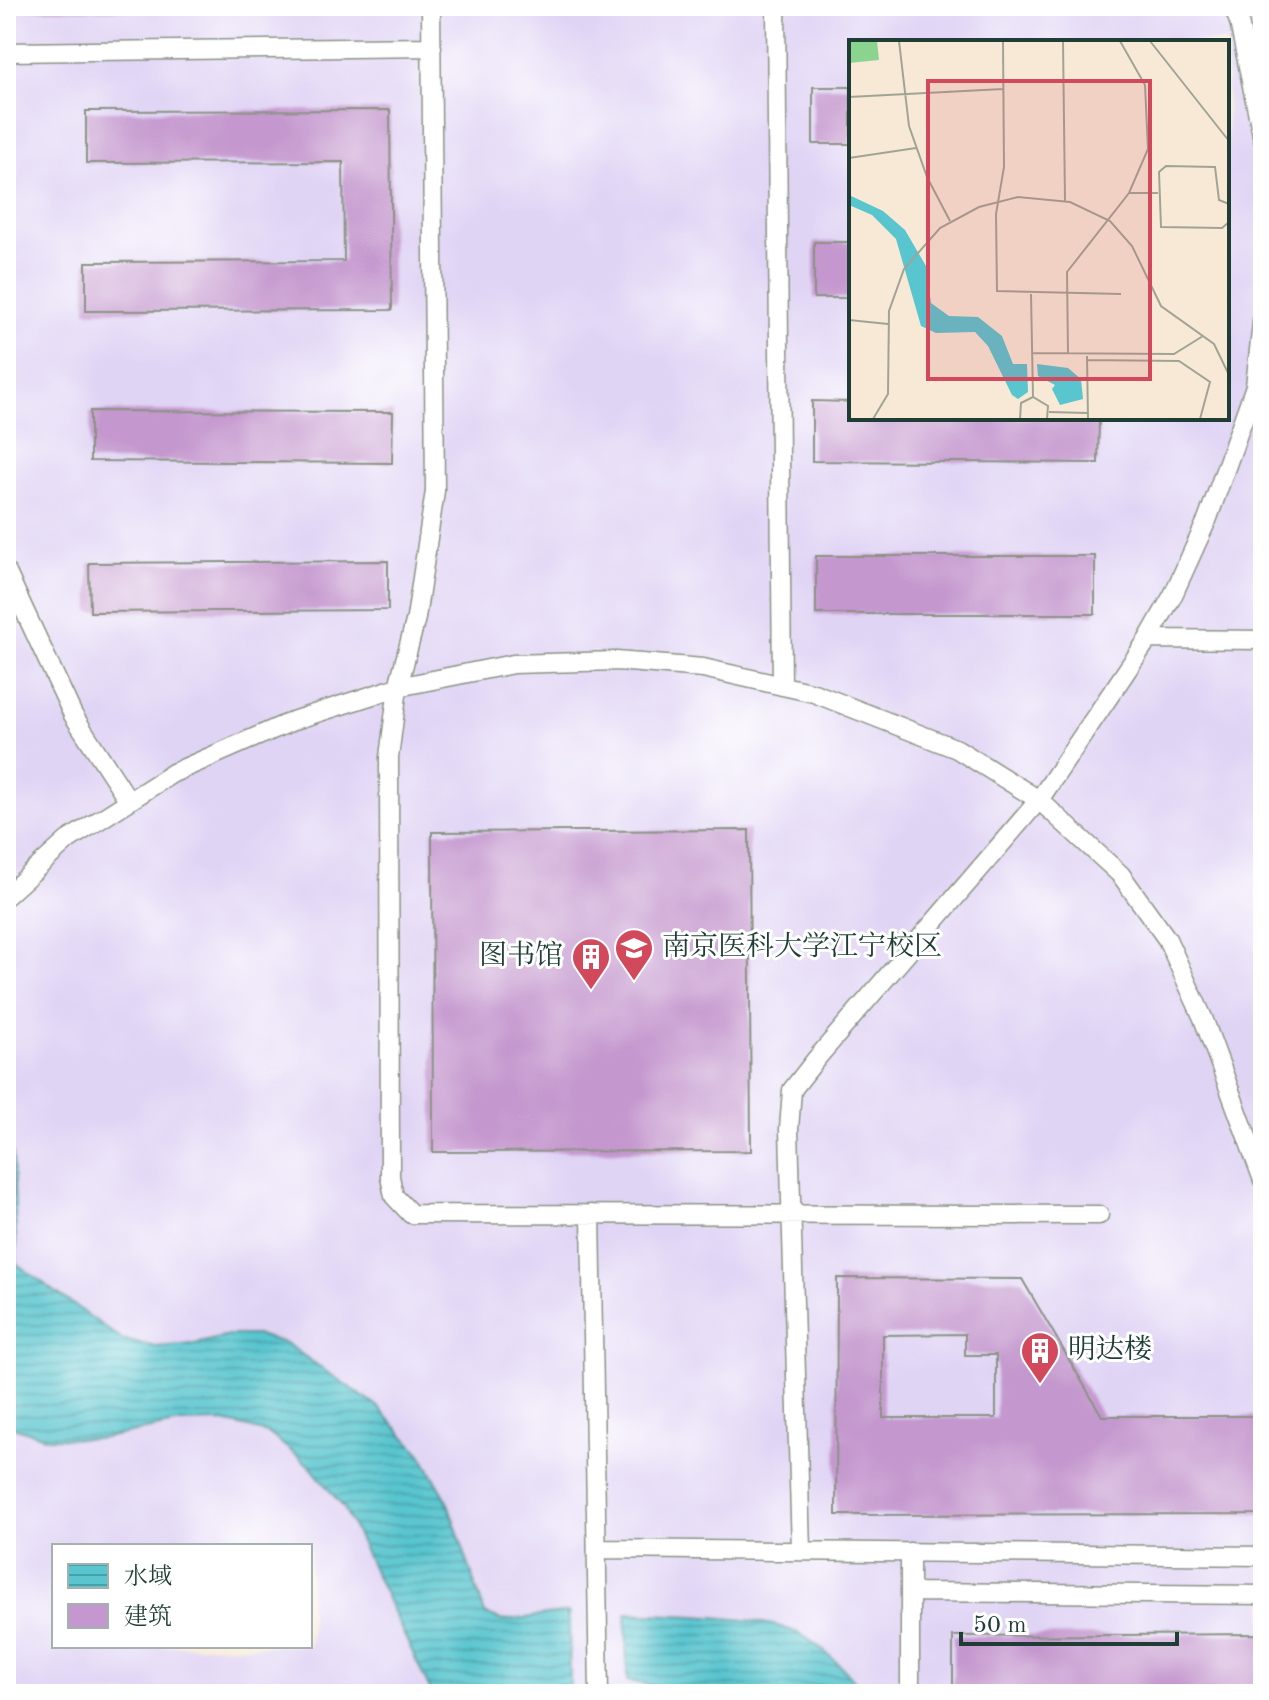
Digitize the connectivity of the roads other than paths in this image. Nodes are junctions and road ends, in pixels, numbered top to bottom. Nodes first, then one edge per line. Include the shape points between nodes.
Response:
1 (431, 6) edge
2 (776, 6) edge
3 (1233, 6) edge
4 (432, 47) junction
5 (6, 52) edge
6 (1263, 140) edge
7 (1263, 314) edge
8 (6, 571) edge
9 (1148, 639) junction
10 (1263, 640) edge
11 (782, 686) junction
12 (398, 687) junction
13 (1039, 800) junction
14 (129, 801) junction
15 (6, 896) edge
16 (1263, 1180) edge
17 (591, 1214) junction
18 (792, 1215) junction
19 (1099, 1215) dead end
20 (598, 1549) junction
21 (801, 1551) junction
22 (910, 1552) junction
23 (1263, 1556) edge
24 (910, 1592) junction
25 (1263, 1595) edge
26 (599, 1694) edge
27 (910, 1694) edge

1 - 4 lane
2 - 11 lane
3 - 6 lane
4 - 5 lane
4 - 12 lane via 435,491 416,618
7 - 9 lane via 1255,386 1208,518
8 - 14 lane via 73,715
9 - 10 lane
9 - 13 lane
11 - 12 lane via 703,668 616,661 513,664
11 - 13 lane via 814,693 957,749
12 - 14 lane via 295,720 173,773
12 - 17 lane via 389,757 388,828 394,1196 411,1214
13 - 16 lane via 1121,875 1167,939 1203,1018
13 - 18 lane via 792,1090
14 - 15 lane via 68,840
17 - 18 lane
17 - 20 lane
18 - 19 lane
18 - 21 lane
20 - 21 lane
20 - 26 lane
21 - 22 lane
22 - 23 lane
22 - 24 lane
24 - 25 lane
24 - 27 lane

